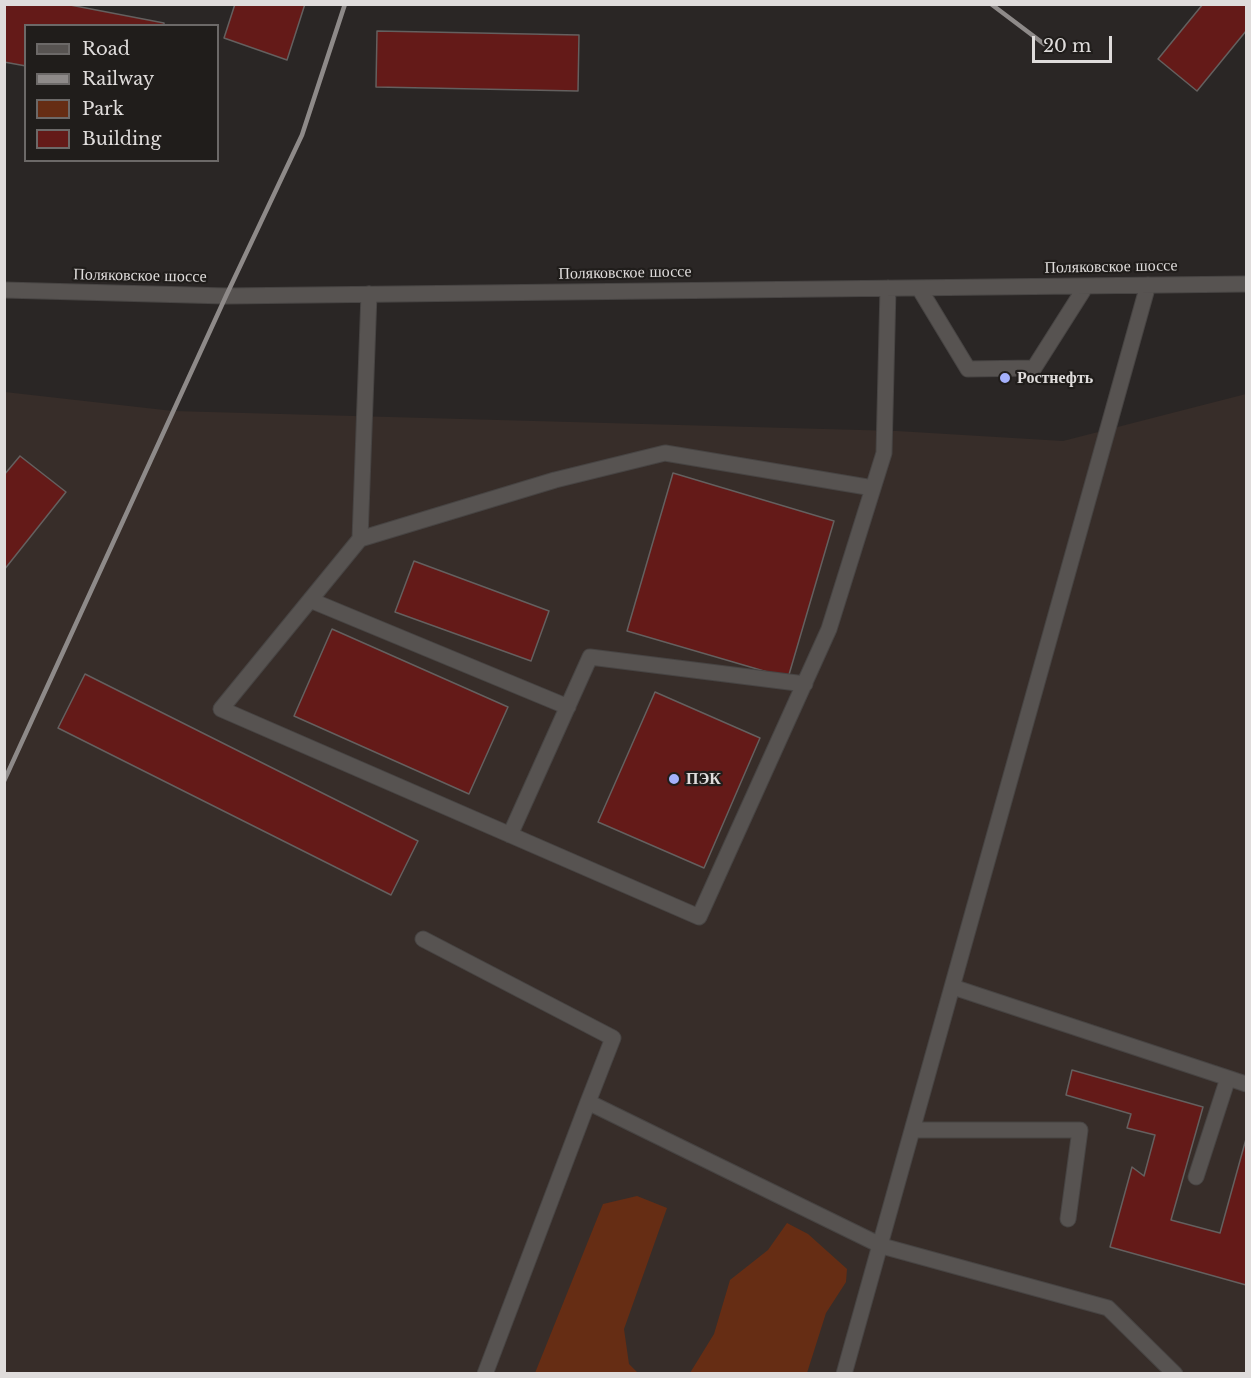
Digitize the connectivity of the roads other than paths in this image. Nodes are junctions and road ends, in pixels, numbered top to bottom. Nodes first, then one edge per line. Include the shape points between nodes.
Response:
1 (1246, 284) edge
2 (1148, 285) junction
3 (1086, 286) junction
4 (888, 288) junction
5 (919, 288) junction
6 (4, 290) edge
7 (369, 294) junction
8 (873, 488) junction
9 (360, 539) junction
10 (310, 600) junction
11 (804, 684) junction
12 (567, 706) junction
13 (510, 835) junction
14 (423, 939) dead end
15 (953, 987) junction
16 (1228, 1078) junction
17 (1246, 1084) edge
18 (588, 1102) junction
19 (914, 1130) junction
20 (1196, 1177) dead end
21 (1068, 1219) dead end
22 (882, 1246) junction
23 (485, 1374) edge
24 (844, 1374) edge
25 (1175, 1374) edge

1 - 2 street, Поляковское шоссе
2 - 3 street, Поляковское шоссе
2 - 15 street
3 - 5 street, Поляковское шоссе
3 - 5 street via 1034,369 968,369
4 - 5 street, Поляковское шоссе
4 - 7 street, Поляковское шоссе
4 - 8 street via 884,453
6 - 7 street, Поляковское шоссе via 226,296
7 - 9 street
8 - 9 street via 665,453 555,480
8 - 11 street via 830,629
9 - 10 street
10 - 12 street
10 - 13 street via 221,709
11 - 12 street via 590,657
11 - 13 street via 699,917
12 - 13 street
14 - 18 street via 613,1038
15 - 16 street
15 - 19 street
16 - 17 street
16 - 20 street
18 - 22 street
18 - 23 street
19 - 21 street via 1080,1130
19 - 22 street
22 - 24 street
22 - 25 street via 1108,1308

